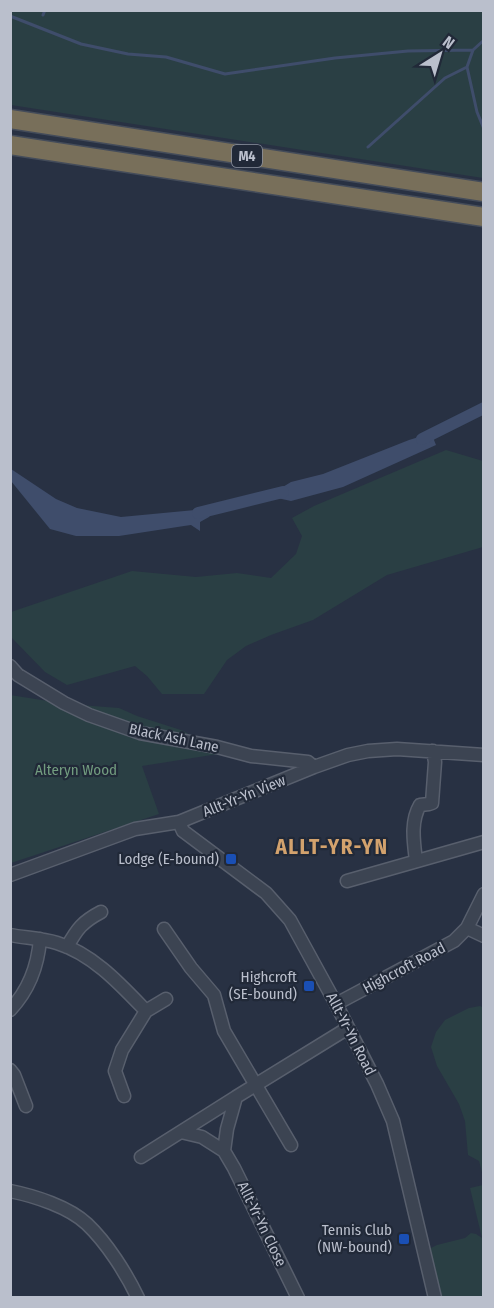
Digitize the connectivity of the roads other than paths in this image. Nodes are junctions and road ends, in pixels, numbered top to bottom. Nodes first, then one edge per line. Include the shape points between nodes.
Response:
1 (10, 119) edge
2 (10, 145) edge
3 (483, 192) edge
4 (483, 217) edge
5 (10, 666) edge
6 (433, 751) junction
7 (483, 755) edge
8 (315, 767) junction
9 (179, 822) junction
10 (483, 842) edge
11 (416, 861) junction
12 (10, 875) edge
13 (347, 881) dead end
14 (483, 894) edge
15 (101, 912) dead end
16 (467, 928) junction
17 (164, 930) dead end
18 (10, 935) edge
19 (483, 936) edge
20 (40, 939) junction
21 (67, 947) junction
22 (166, 999) dead end
23 (336, 1004) junction
24 (10, 1010) edge
25 (146, 1011) junction
26 (348, 1028) junction
27 (10, 1070) edge
28 (256, 1084) junction
29 (123, 1096) dead end
30 (236, 1097) junction
31 (26, 1106) dead end
32 (182, 1132) junction
33 (291, 1145) dead end
34 (224, 1151) junction
35 (141, 1157) dead end
36 (10, 1191) edge
37 (138, 1298) edge
38 (298, 1298) edge
39 (435, 1298) edge

1 - 3 highway, M4
2 - 4 highway, M4
5 - 8 street, Black Ash Lane via 64,703 140,733 251,756 308,762
6 - 7 street, Allt-Yr-Yn View
6 - 8 street, Allt-Yr-Yn View via 368,751
6 - 11 street via 432,802 420,805 414,822
8 - 9 street, Allt-Yr-Yn View
9 - 12 street, Allt-Yr-Yn View via 135,829
9 - 23 street, Allt-Yr-Yn Road via 183,831 266,892 290,920
10 - 11 street
11 - 13 street
14 - 16 street, Highcroft Road
15 - 21 street via 80,925
16 - 19 street
16 - 23 street, Highcroft Road via 454,941
17 - 28 street via 214,995 224,1031
18 - 20 street
20 - 21 street
20 - 24 street via 39,955 28,985
21 - 25 street via 111,976
22 - 25 street
23 - 26 street, Allt-Yr-Yn Road
25 - 29 street via 122,1050 115,1071
26 - 28 street
26 - 39 street, Allt-Yr-Yn Road via 393,1121
27 - 31 street
28 - 30 street
28 - 33 street
30 - 32 street
30 - 34 street
32 - 34 street via 202,1137
32 - 35 street
34 - 38 street, Allt-Yr-Yn Close
36 - 37 street via 45,1201 87,1224

